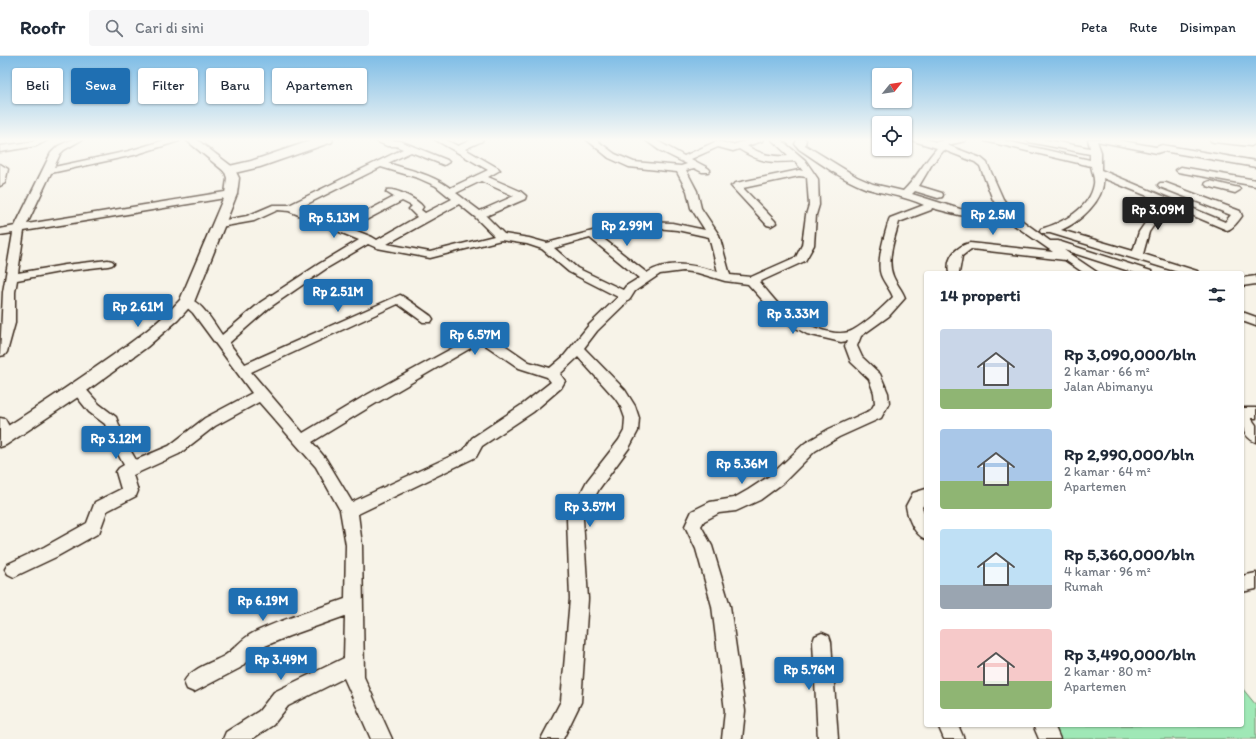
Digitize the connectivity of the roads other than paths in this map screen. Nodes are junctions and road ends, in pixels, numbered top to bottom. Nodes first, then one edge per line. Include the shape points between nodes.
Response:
1 (230, 170) edge
2 (2, 171) edge
3 (47, 171) edge
4 (367, 171) edge
5 (404, 171) edge
6 (492, 171) edge
7 (685, 171) edge
8 (808, 171) edge
9 (840, 171) edge
10 (922, 171) edge
11 (986, 171) edge
12 (1096, 171) edge
13 (1102, 171) edge
14 (1184, 171) edge
15 (811, 175) junction
16 (482, 177) junction
17 (1218, 181) junction
18 (1202, 182) dead end
19 (0, 183) edge
20 (1256, 184) edge
21 (1163, 185) dead end
22 (1235, 190) dead end
23 (910, 191) junction
24 (391, 192) dead end
25 (450, 192) junction
26 (231, 194) junction
27 (402, 198) junction
28 (934, 199) junction
29 (459, 200) junction
30 (1166, 200) junction
31 (291, 208) junction
32 (479, 215) junction
33 (424, 218) junction
34 (360, 219) dead end
35 (1013, 219) junction
36 (771, 223) dead end
37 (220, 224) junction
38 (18, 229) junction
39 (1050, 230) junction
40 (0, 232) edge
41 (592, 235) junction
42 (714, 235) junction
43 (1036, 235) junction
44 (501, 237) junction
45 (372, 242) junction
46 (546, 247) junction
47 (1066, 257) junction
48 (1137, 257) junction
49 (108, 262) dead end
50 (954, 271) edge
51 (1089, 271) edge
52 (1141, 271) edge
53 (1186, 271) edge
54 (11, 278) junction
55 (725, 278) junction
56 (646, 279) junction
57 (1256, 280) edge
58 (752, 281) junction
59 (1244, 282) edge
60 (626, 296) junction
61 (188, 302) junction
62 (428, 319) dead end
63 (856, 334) junction
64 (222, 342) junction
65 (578, 349) junction
66 (0, 350) edge
67 (243, 370) junction
68 (552, 374) junction
69 (78, 390) junction
70 (262, 394) junction
71 (1244, 413) edge
72 (1256, 413) edge
73 (1244, 421) edge
74 (2, 433) edge
75 (1256, 436) edge
76 (302, 442) junction
77 (132, 467) junction
78 (924, 497) edge
79 (348, 511) junction
80 (924, 529) edge
81 (14, 569) dead end
82 (1256, 581) edge
83 (1244, 584) edge
84 (353, 605) junction
85 (822, 642) dead end
86 (354, 663) junction
87 (194, 682) dead end
88 (949, 727) edge
89 (1044, 727) edge
90 (233, 739) edge
91 (382, 739) edge
92 (551, 739) edge
93 (732, 739) edge
94 (828, 739) edge
95 (954, 739) edge
96 (1050, 739) edge

1 - 26 street via 233,178
2 - 19 street
3 - 38 street
4 - 31 street
5 - 25 street via 439,184
6 - 16 street
7 - 42 street via 696,208
8 - 15 street
9 - 23 street via 869,186
10 - 23 street
11 - 35 street via 998,200
12 - 39 street via 1099,186 1091,201 1071,220 1059,228
13 - 30 street
14 - 17 street
15 - 36 street via 799,173 736,186
15 - 58 street via 814,205 808,245 801,259
16 - 25 street
16 - 32 street via 491,184 521,197
17 - 18 street
17 - 20 street
17 - 22 street
21 - 30 street via 1236,213 1237,216 1227,227
23 - 28 street
24 - 27 street
25 - 29 street
26 - 37 street
26 - 38 street
27 - 33 street via 418,206 414,210
27 - 34 street
28 - 35 street via 959,212
28 - 63 street via 927,208 894,220 886,258 886,273 899,298
29 - 32 street
29 - 33 street
30 - 48 street via 1144,232
31 - 37 street via 278,207 250,219
31 - 45 street
32 - 44 street
33 - 45 street
35 - 43 street
37 - 61 street
38 - 40 street
38 - 54 street
39 - 43 street
39 - 48 street
41 - 42 street via 640,225 672,226
41 - 46 street
41 - 56 street
42 - 55 street
43 - 47 street
43 - 52 street
44 - 45 street via 430,254
44 - 46 street via 529,241
45 - 64 street via 323,266 265,306
46 - 60 street via 573,270
47 - 50 street via 970,246 961,249 957,254
47 - 51 street
48 - 53 street
49 - 54 street
54 - 66 street via 9,323
55 - 56 street via 683,268 662,270
55 - 58 street
56 - 60 street via 630,289
57 - 59 street
58 - 63 street via 784,316 811,331 841,338
60 - 65 street via 593,328
61 - 64 street
61 - 69 street via 141,343
62 - 67 street via 406,306 400,299
63 - 93 street via 851,346 856,359 875,377 881,393 882,403 876,414 834,432 810,446 777,479 754,495 736,504 716,507 698,516 693,526 704,546 721,606 735,711
64 - 67 street
65 - 68 street
65 - 92 street via 620,394 632,418 624,444 593,485 575,519 579,599 571,702
67 - 70 street
68 - 76 street via 524,365 482,336
68 - 79 street via 558,381 556,385 528,408 477,442 472,448 472,454
69 - 74 street
69 - 77 street via 94,408 111,421
70 - 76 street
70 - 77 street via 210,422 174,450
71 - 72 street
73 - 75 street
76 - 79 street via 321,463
77 - 81 street via 124,473 129,492 101,508 93,528
78 - 80 street via 919,498 914,506 916,516
79 - 84 street via 354,546
82 - 83 street
84 - 86 street
84 - 87 street via 258,640 233,661
85 - 94 street
86 - 90 street via 281,699 266,718
86 - 91 street via 354,678
88 - 95 street
89 - 96 street

